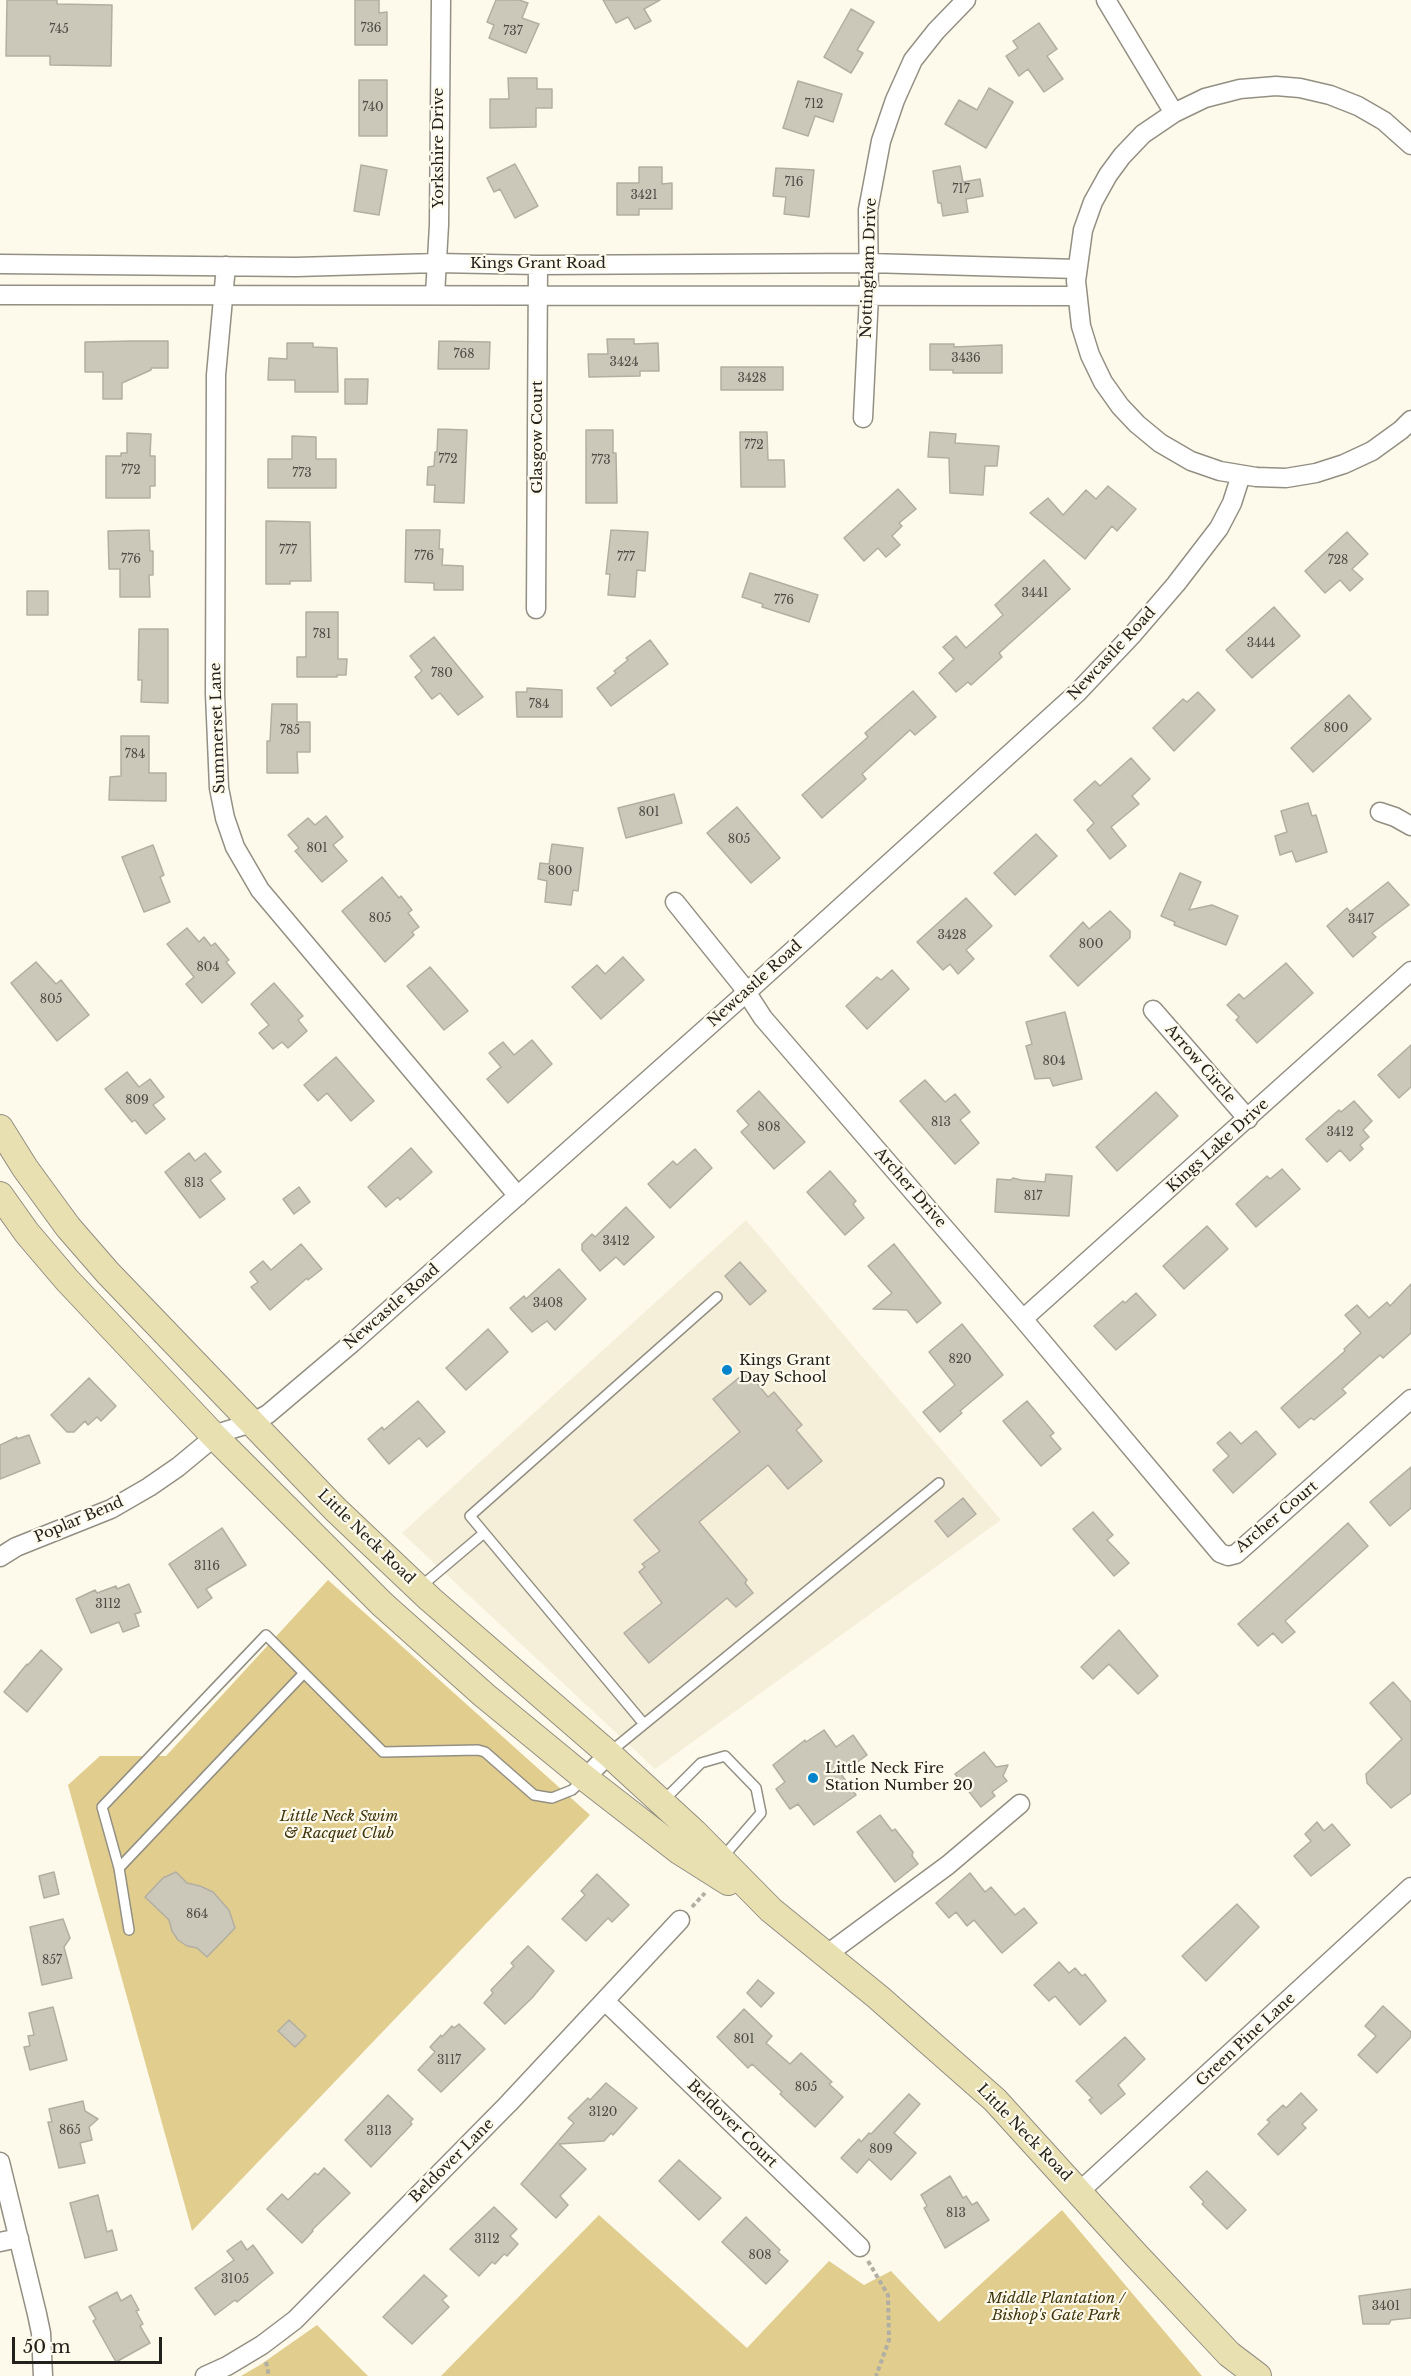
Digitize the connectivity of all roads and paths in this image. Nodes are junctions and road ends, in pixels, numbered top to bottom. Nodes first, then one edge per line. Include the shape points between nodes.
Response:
1 (441, 0) edge
2 (966, 0) edge
3 (1106, 0) edge
4 (1174, 112) junction
5 (1409, 139) edge
6 (436, 263) junction
7 (869, 263) junction
8 (0, 264) edge
9 (538, 265) junction
10 (226, 266) junction
11 (1077, 270) junction
12 (0, 295) edge
13 (225, 295) junction
14 (435, 295) junction
15 (869, 295) junction
16 (538, 296) junction
17 (1076, 296) junction
18 (863, 418) dead end
19 (1411, 420) edge
20 (1241, 476) junction
21 (536, 609) dead end
22 (1380, 812) dead end
23 (1411, 826) edge
24 (675, 902) dead end
25 (1411, 971) edge
26 (747, 992) junction
27 (1153, 1010) dead end
28 (1248, 1119) junction
29 (0, 1128) edge
30 (0, 1195) edge
31 (518, 1196) junction
32 (717, 1297) dead end
33 (1023, 1319) junction
34 (1411, 1399) edge
35 (252, 1423) junction
36 (213, 1436) junction
37 (1150, 1470) joint
38 (939, 1483) dead end
39 (484, 1533) junction
40 (0, 1557) edge
41 (419, 1588) junction
42 (304, 1672) junction
43 (644, 1724) junction
44 (609, 1754) junction
45 (585, 1778) junction
46 (662, 1802) junction
47 (1020, 1804) dead end
48 (119, 1868) junction
49 (720, 1868) junction
50 (1411, 1887) edge
51 (680, 1920) joint
52 (129, 1930) dead end
53 (826, 1955) junction
54 (604, 2001) junction
55 (0, 2162) edge
56 (1080, 2192) junction
57 (19, 2238) junction
58 (0, 2242) edge
59 (860, 2247) joint
60 (43, 2376) edge
61 (204, 2376) edge
62 (876, 2376) edge
63 (1257, 2376) edge

1 - 6 street, Yorkshire Drive
2 - 7 street, Nottingham Drive via 913,60 895,100 873,175 867,236
3 - 4 street
4 - 5 street via 1205,98 1240,89 1300,88 1358,106
4 - 11 street via 1143,134 1108,176 1083,230
6 - 9 street, Kings Grant Road
6 - 10 street, Kings Grant Road
6 - 14 street, Yorkshire Drive
7 - 9 street, Kings Grant Road
7 - 11 street, Kings Grant Road
7 - 15 street, Nottingham Drive
8 - 10 street, Kings Grant Road
9 - 16 street, Glasgow Court
10 - 13 street, Summerset Lane
11 - 17 street
12 - 13 street, Kings Grant Road
13 - 14 street, Kings Grant Road
13 - 31 street, Summerset Lane via 216,375 216,646 219,788 225,818 235,847 260,890
14 - 16 street, Kings Grant Road
15 - 16 street, Kings Grant Road
15 - 17 street, Kings Grant Road
15 - 18 street, Nottingham Drive
16 - 21 street, Glasgow Court
17 - 20 street via 1090,355 1120,406 1168,448 1191,461
19 - 20 street via 1372,451 1344,464 1286,478
20 - 26 street, Newcastle Road via 1219,528 1125,643 1017,749
22 - 23 street
24 - 26 street, Archer Drive
25 - 28 street, Kings Lake Drive
26 - 31 street, Newcastle Road
26 - 33 street, Archer Drive via 763,1018
27 - 28 street, Arrow Circle
28 - 33 street, Kings Lake Drive
29 - 35 street, Little Neck Road via 68,1227
30 - 36 street, Little Neck Road via 66,1280
31 - 35 street, Newcastle Road via 352,1343
32 - 39 lane via 470,1516
33 - 37 street, Archer Drive
34 - 37 street, Archer Court via 1236,1554 1220,1552
35 - 36 street, Newcastle Road
35 - 41 street, Little Neck Road
36 - 40 street, Poplar Bend via 149,1488 111,1509
36 - 45 street, Little Neck Road via 382,1605
38 - 43 lane
39 - 41 lane
39 - 43 lane
41 - 44 street, Little Neck Road
42 - 45 lane via 383,1752 478,1750 534,1795 552,1798 572,1790
42 - 48 lane
42 - 48 lane via 266,1635 102,1807
43 - 44 lane
44 - 45 street
44 - 46 street, Little Neck Road
45 - 49 street, Little Neck Road via 679,1851
46 - 49 street, Little Neck Road
46 - 49 lane via 701,1763 725,1756 756,1788 761,1814
47 - 53 street via 948,1865
48 - 52 lane
49 - 51 path
49 - 53 street, Little Neck Road
50 - 56 street, Green Pine Lane
51 - 54 street, Beldover Lane
53 - 56 street, Little Neck Road via 995,2100
54 - 59 street, Beldover Court
54 - 61 street, Beldover Lane via 295,2319 262,2345
55 - 57 street
56 - 63 street, Little Neck Road via 1221,2345
57 - 58 street
57 - 60 street via 40,2333
59 - 62 path via 888,2295 890,2340

